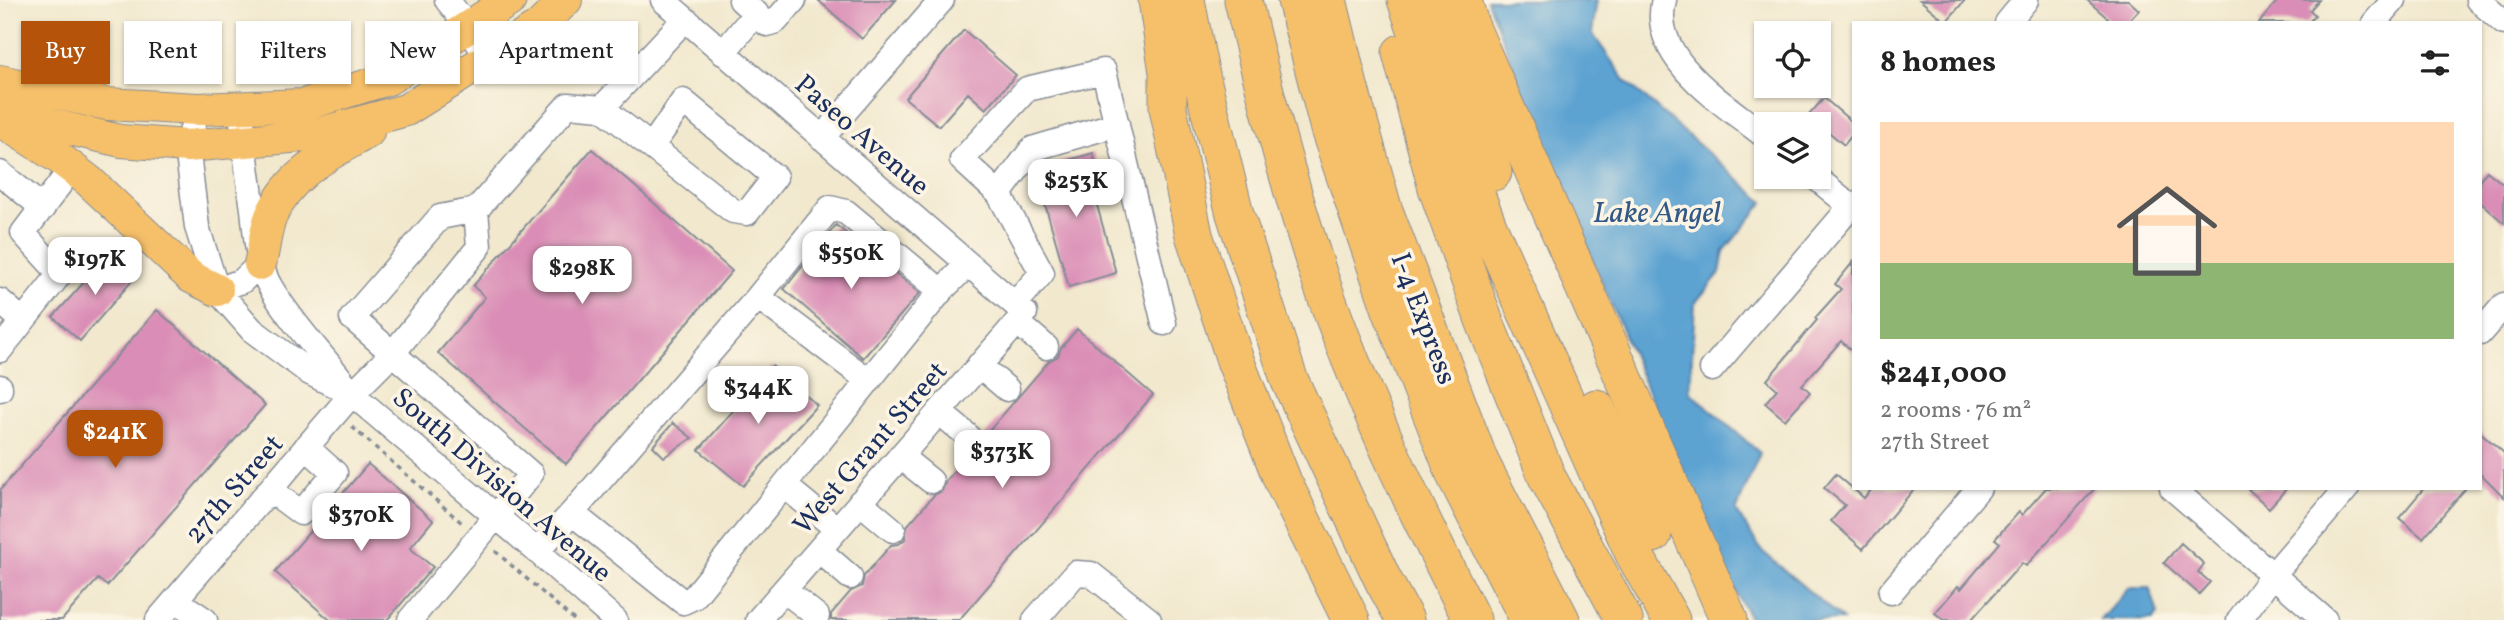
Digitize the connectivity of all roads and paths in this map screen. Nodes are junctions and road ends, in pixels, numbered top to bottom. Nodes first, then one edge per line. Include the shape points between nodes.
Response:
1 (447, 0) edge
2 (510, 0) edge
3 (566, 0) edge
4 (663, 0) edge
5 (794, 0) edge
6 (942, 0) edge
7 (1157, 0) edge
8 (1186, 0) edge
9 (1243, 0) edge
10 (1296, 0) edge
11 (1328, 0) edge
12 (1386, 0) edge
13 (1406, 0) edge
14 (1439, 0) edge
15 (1463, 0) edge
16 (2026, 0) edge
17 (2393, 0) edge
18 (2478, 0) edge
19 (748, 7) edge
20 (1663, 12) edge
21 (685, 19) junction
22 (544, 21) edge
23 (2009, 21) edge
24 (2376, 21) edge
25 (2504, 23) edge
26 (470, 27) junction
27 (474, 34) edge
28 (723, 52) junction
29 (474, 68) edge
30 (1168, 72) junction
31 (0, 81) edge
32 (241, 107) junction
33 (602, 108) junction
34 (198, 109) junction
35 (406, 110) junction
36 (0, 113) edge
37 (0, 121) edge
38 (1117, 124) junction
39 (1754, 127) edge
40 (822, 138) junction
41 (243, 142) junction
42 (187, 146) junction
43 (652, 146) junction
44 (72, 168) junction
45 (0, 173) edge
46 (1831, 189) edge
47 (999, 194) junction
48 (1852, 205) edge
49 (1852, 207) edge
50 (43, 208) junction
51 (476, 210) junction
52 (260, 264) junction
53 (968, 264) junction
54 (216, 290) junction
55 (941, 290) junction
56 (758, 297) junction
57 (0, 301) edge
58 (2504, 305) edge
59 (1019, 313) junction
60 (23, 321) junction
61 (1164, 323) dead end
62 (2482, 331) edge
63 (1046, 346) dead end
64 (0, 350) edge
65 (393, 353) junction
66 (979, 365) junction
67 (1712, 369) dead end
68 (869, 381) junction
69 (1007, 389) dead end
70 (352, 394) junction
71 (939, 412) junction
72 (351, 426) dead end
73 (967, 435) dead end
74 (306, 447) junction
75 (900, 456) junction
76 (931, 481) dead end
77 (785, 486) junction
78 (270, 490) junction
79 (1977, 490) edge
80 (2174, 490) edge
81 (2345, 490) edge
82 (860, 502) junction
83 (572, 513) junction
84 (451, 514) dead end
85 (496, 516) junction
86 (837, 528) junction
87 (893, 530) dead end
88 (487, 545) dead end
89 (819, 550) junction
90 (537, 551) junction
91 (2272, 576) junction
92 (850, 577) dead end
93 (784, 590) junction
94 (1891, 592) dead end
95 (175, 600) junction
96 (1713, 611) edge
97 (817, 616) dead end
98 (158, 620) edge
99 (205, 620) edge
100 (410, 620) edge
101 (574, 620) edge
102 (615, 620) edge
103 (758, 620) edge
104 (1035, 620) edge
105 (1149, 620) edge
106 (1352, 620) edge
107 (1383, 620) edge
108 (1405, 620) edge
109 (1472, 620) edge
110 (1529, 620) edge
111 (1561, 620) edge
112 (1624, 620) edge
113 (1671, 620) edge
114 (2230, 620) edge
115 (2239, 620) edge
116 (2325, 620) edge

1 - 26 street
2 - 26 main road
3 - 22 main road
4 - 21 street, Paseo Avenue
5 - 19 street via 776,21 767,24
6 - 40 street
7 - 30 highway
8 - 108 highway via 1235,214 1289,379
9 - 109 highway via 1285,171 1320,279 1397,469
10 - 110 highway, I-4 Express via 1329,130 1391,310 1456,477
11 - 111 highway, I-4 Express via 1383,208 1480,462
12 - 112 highway via 1437,188 1484,320 1547,477
13 - 113 highway via 1488,226 1634,554
14 - 96 highway via 1513,223
15 - 96 highway
16 - 23 street
17 - 24 street
18 - 25 street
19 - 28 street
20 - 39 street via 1667,46 1687,72
21 - 28 street, Paseo Avenue
21 - 33 street
26 - 27 street
26 - 32 main road via 388,79 303,105
28 - 40 street, Paseo Avenue
29 - 35 main road
30 - 106 highway via 1168,108 1194,235 1235,360 1283,482
30 - 107 highway via 1216,257 1266,390 1297,466
31 - 34 main road via 107,104
32 - 34 main road
32 - 41 street, South Division Avenue
33 - 43 street
33 - 51 street via 568,105
34 - 42 street, South Division Avenue
35 - 41 main road via 314,135
35 - 52 main road via 309,166 288,186 270,217
36 - 42 main road via 121,141
37 - 44 main road
38 - 47 street via 1032,149
38 - 47 street via 1104,71 1027,89 962,160
38 - 61 street
40 - 53 street, Paseo Avenue
41 - 42 main road
41 - 52 street, South Division Avenue
42 - 54 street, South Division Avenue via 197,227
43 - 43 street via 733,211 747,213 775,177 683,101
44 - 50 street
44 - 54 main road via 191,277
45 - 50 street
46 - 48 street
47 - 59 street, West Grant Street via 1042,273
49 - 67 street
50 - 60 street via 23,233 60,274
51 - 65 street, 27th Street via 479,247
51 - 65 street via 440,217 352,317
52 - 54 street via 242,281
52 - 70 street, South Division Avenue via 295,324
53 - 55 street
53 - 59 street, Paseo Avenue
54 - 70 street, South Division Avenue via 253,330 310,373
55 - 56 street via 846,212 830,208
55 - 68 street
56 - 68 street
56 - 83 street
57 - 60 street
58 - 62 street
59 - 63 street, Paseo Avenue
59 - 66 street, West Grant Street
60 - 64 street
65 - 70 street, 27th Street
65 - 85 street via 531,474
66 - 69 street
66 - 71 street, West Grant Street
68 - 77 street
70 - 74 street, 27th Street
70 - 85 street, South Division Avenue
71 - 73 street
71 - 75 street, West Grant Street
72 - 84 path
74 - 78 street, 27th Street
74 - 78 street via 335,473 301,513
75 - 76 street
75 - 82 street, West Grant Street
77 - 83 street via 694,597 683,602
77 - 86 street
78 - 95 street, 27th Street
79 - 94 street
80 - 91 street
81 - 91 street
82 - 86 street, West Grant Street
82 - 87 street
83 - 90 street
85 - 90 street, South Division Avenue
85 - 100 street
86 - 89 street, West Grant Street
88 - 101 path
89 - 92 street
89 - 93 street, West Grant Street
90 - 102 street, South Division Avenue
91 - 114 street
91 - 115 street
91 - 116 street
93 - 97 street
93 - 103 street, West Grant Street
95 - 98 street, 27th Street
95 - 99 street
104 - 105 street via 1076,573 1091,574

